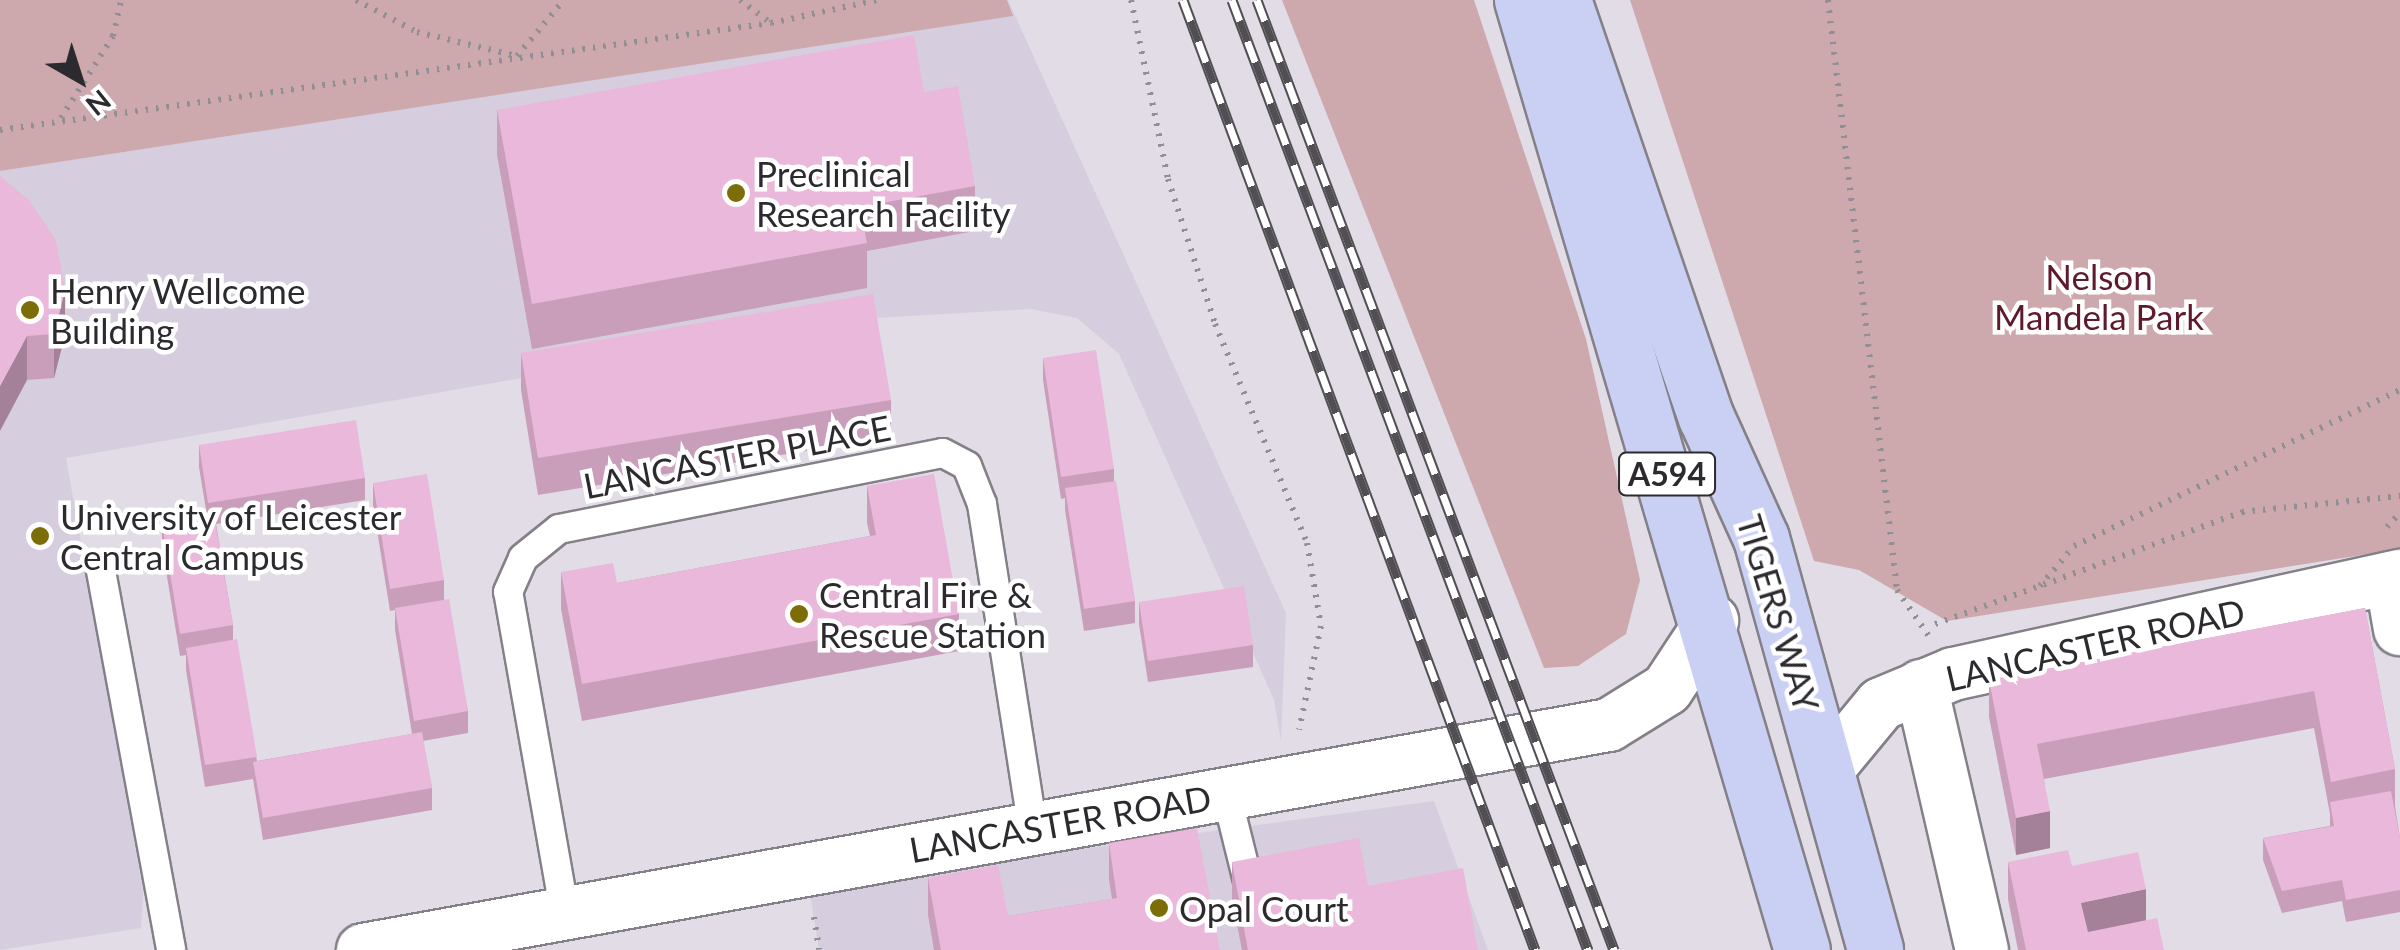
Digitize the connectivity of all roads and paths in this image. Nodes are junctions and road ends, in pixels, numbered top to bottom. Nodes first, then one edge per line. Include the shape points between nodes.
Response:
1 (121, 0) edge
2 (356, 0) edge
3 (564, 0) edge
4 (740, 0) edge
5 (877, 0) edge
6 (1131, 0) edge
7 (1522, 0) edge
8 (1564, 0) edge
9 (1828, 0) edge
10 (771, 23) junction
11 (518, 56) junction
12 (62, 118) junction
13 (0, 130) edge
14 (2400, 390) edge
15 (2400, 496) edge
16 (101, 571) dead end
17 (2396, 577) edge
18 (2039, 586) junction
19 (1712, 622) junction
20 (2400, 629) edge
21 (1921, 686) junction
22 (1825, 772) junction
23 (1290, 779) junction
24 (1226, 793) junction
25 (1032, 828) junction
26 (1252, 895) edge
27 (565, 914) junction
28 (171, 950) edge
29 (363, 950) edge
30 (1802, 950) edge
31 (1875, 950) edge
32 (1982, 950) edge

1 - 12 path via 112,36
2 - 11 path via 417,32
3 - 11 path
4 - 10 path
5 - 10 path
6 - 23 path via 1168,179 1215,324 1307,543 1321,626
7 - 19 main road, TIGERS WAY / A594
8 - 22 main road, TIGERS WAY / A594 via 1706,416 1761,538
9 - 18 path via 1897,590 1925,628
10 - 11 path
11 - 12 path
12 - 13 path
14 - 18 path via 2074,546
15 - 18 path via 2242,512
16 - 28 lane
17 - 20 street
17 - 21 street, LANCASTER ROAD
19 - 23 street, LANCASTER ROAD via 1676,679 1609,725
19 - 30 main road, TIGERS WAY / A594
21 - 22 street, LANCASTER ROAD via 1858,724
21 - 32 street
22 - 31 main road, TIGERS WAY / A594
23 - 24 street, LANCASTER ROAD
24 - 25 street, LANCASTER ROAD
24 - 26 lane
25 - 27 street, LANCASTER ROAD
25 - 27 lane, LANCASTER PLACE via 982,504 967,466 942,453 559,529 523,558 508,592
27 - 29 street, LANCASTER ROAD

